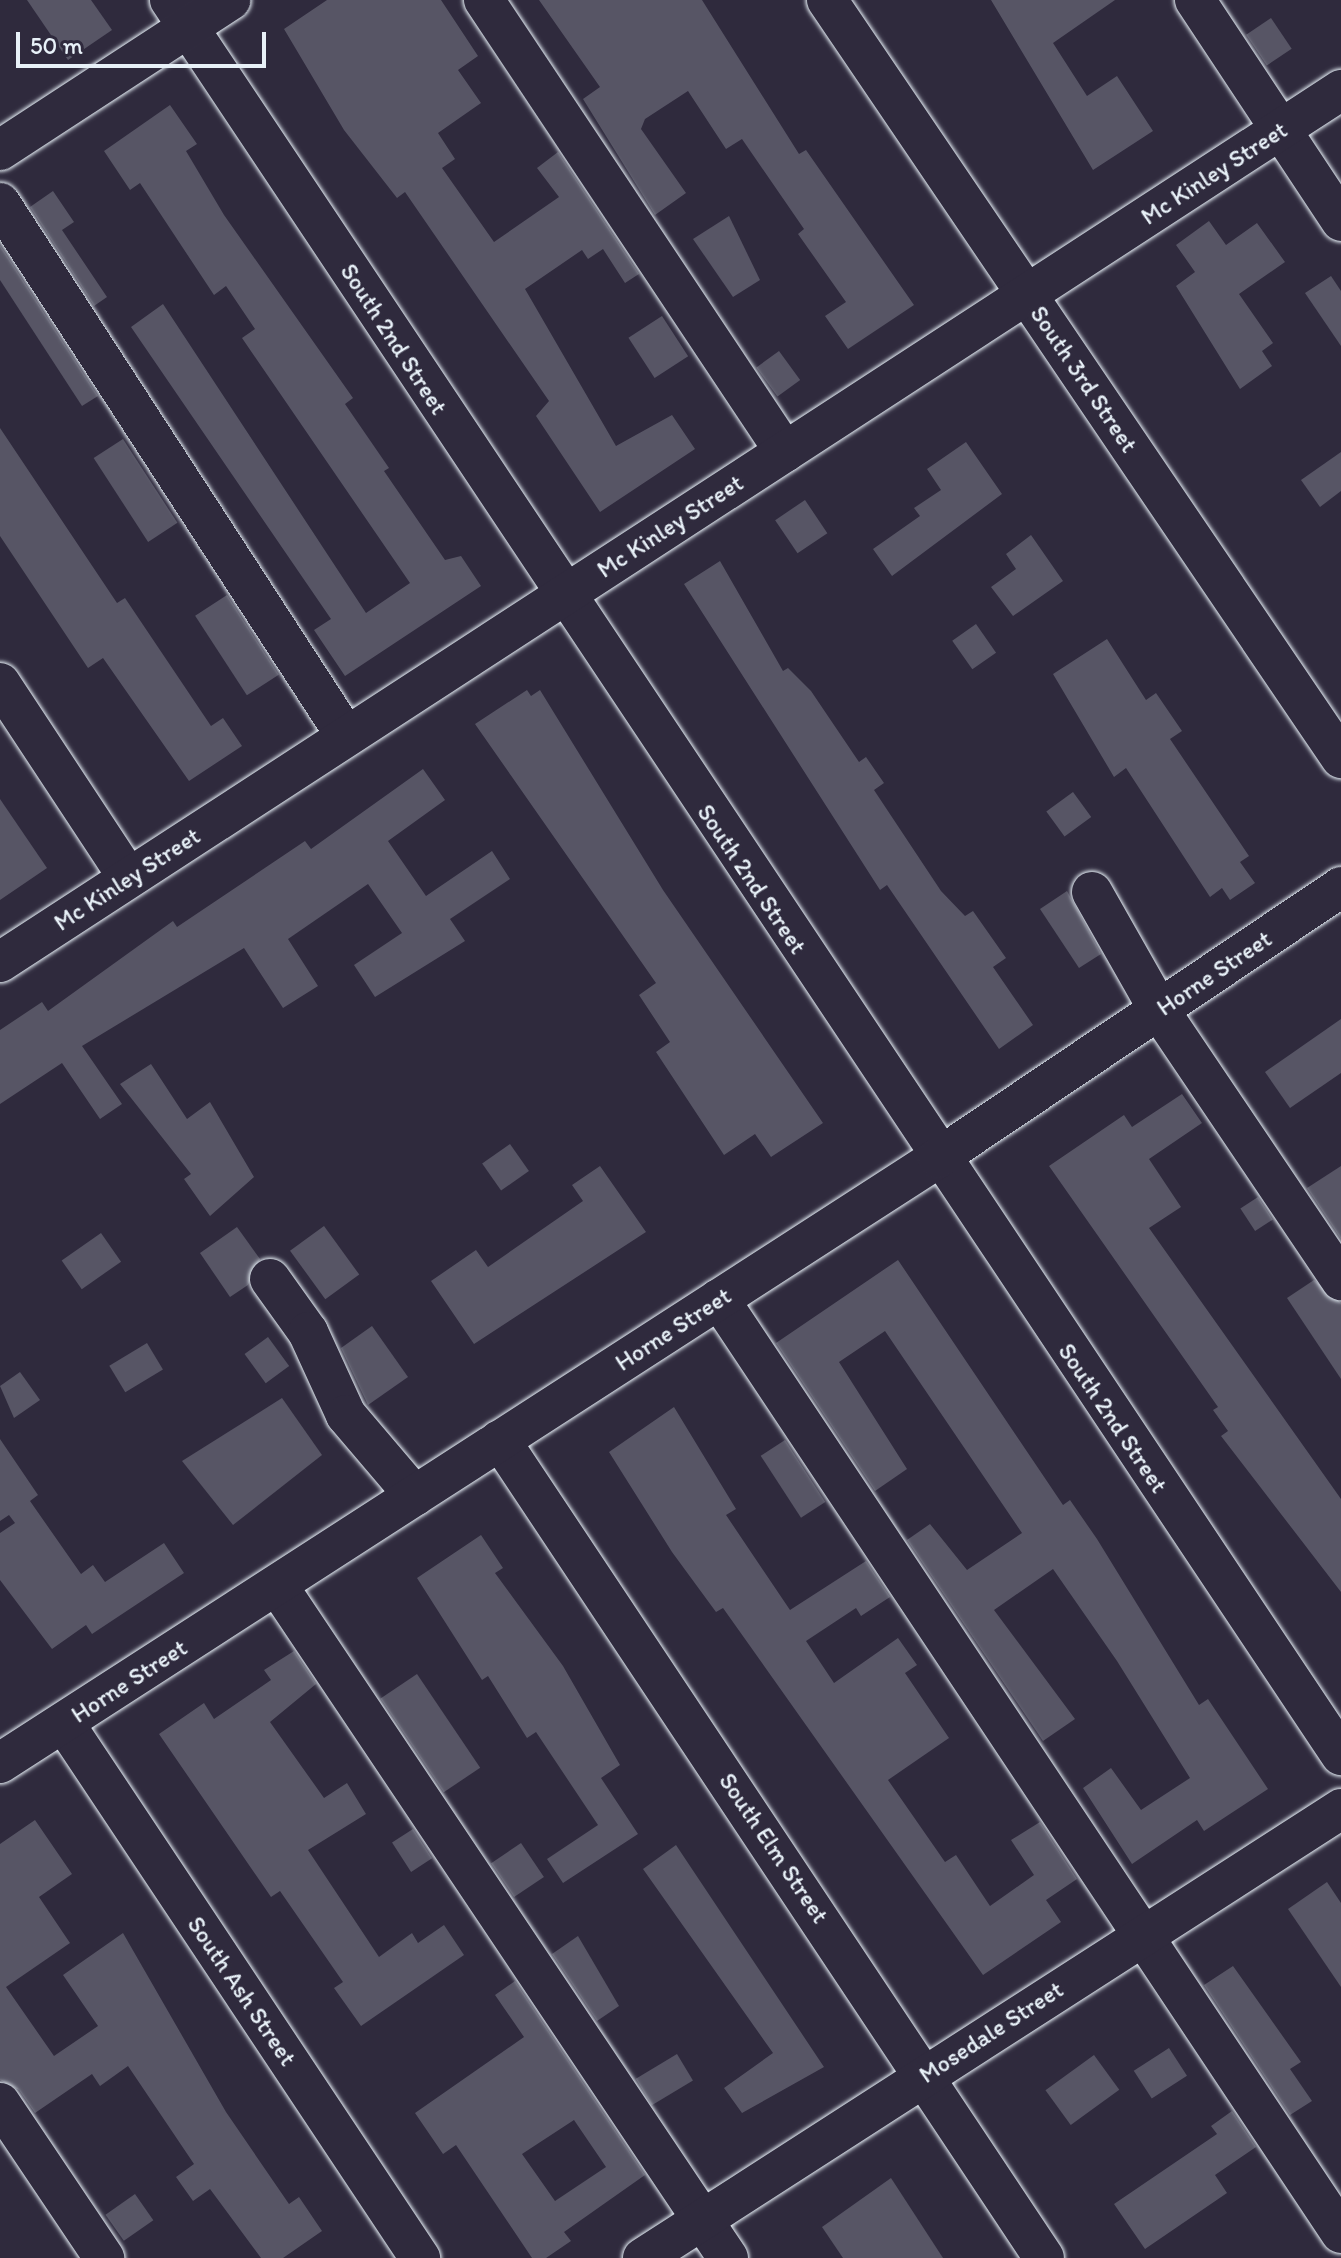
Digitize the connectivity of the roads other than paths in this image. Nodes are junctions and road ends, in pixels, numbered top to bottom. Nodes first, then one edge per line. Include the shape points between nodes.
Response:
1 (230, 0) edge
2 (484, 0) edge
3 (827, 0) edge
4 (1195, 0) edge
5 (179, 14) edge
6 (1341, 90) edge
7 (1280, 130) junction
8 (0, 150) edge
9 (0, 203) edge
10 (1341, 221) edge
11 (1027, 296) junction
12 (785, 452) junction
13 (563, 595) junction
14 (0, 683) edge
15 (346, 736) junction
16 (1341, 758) edge
17 (128, 877) junction
18 (1341, 887) edge
19 (1092, 892) dead end
20 (0, 962) edge
21 (1159, 1010) junction
22 (938, 1158) junction
23 (270, 1279) dead end
24 (1341, 1280) edge
25 (719, 1299) junction
26 (500, 1440) junction
27 (415, 1496) junction
28 (277, 1585) junction
29 (64, 1723) junction
30 (7, 1745) edge
31 (1341, 1755) edge
32 (1341, 1809) edge
33 (1140, 1934) junction
34 (926, 2074) junction
35 (0, 2103) edge
36 (702, 2220) junction
37 (1341, 2233) edge
38 (104, 2258) edge
39 (420, 2258) edge
40 (643, 2258) edge
41 (728, 2258) edge
42 (1044, 2258) edge

1 - 5 street
2 - 12 street
3 - 11 street, South 3rd Street
4 - 7 street
5 - 8 street
5 - 13 street, South 2nd Street
6 - 7 street, Mc Kinley Street
7 - 10 street
7 - 11 street, Mc Kinley Street
9 - 15 street
11 - 12 street, Mc Kinley Street
11 - 16 street, South 3rd Street
12 - 13 street, Mc Kinley Street
13 - 15 street, Mc Kinley Street
13 - 22 street, South 2nd Street
14 - 17 street
15 - 17 street, Mc Kinley Street
17 - 20 street, Mc Kinley Street
18 - 21 street, Horne Street
19 - 21 street
21 - 22 street, Horne Street
21 - 24 street
22 - 25 street, Horne Street
22 - 31 street, South 2nd Street
23 - 27 street via 308,1332 346,1415
25 - 26 street, Horne Street
25 - 33 street
26 - 27 street, Horne Street
26 - 34 street, South Elm Street
27 - 28 street, Horne Street
28 - 29 street, Horne Street
28 - 36 street
29 - 30 street, Horne Street
29 - 39 street, South Ash Street
32 - 33 street, Mosedale Street
33 - 34 street, Mosedale Street
33 - 37 street
34 - 36 street, Mosedale Street
34 - 42 street, South Elm Street
35 - 38 street
36 - 40 street, Mosedale Street
36 - 41 street

